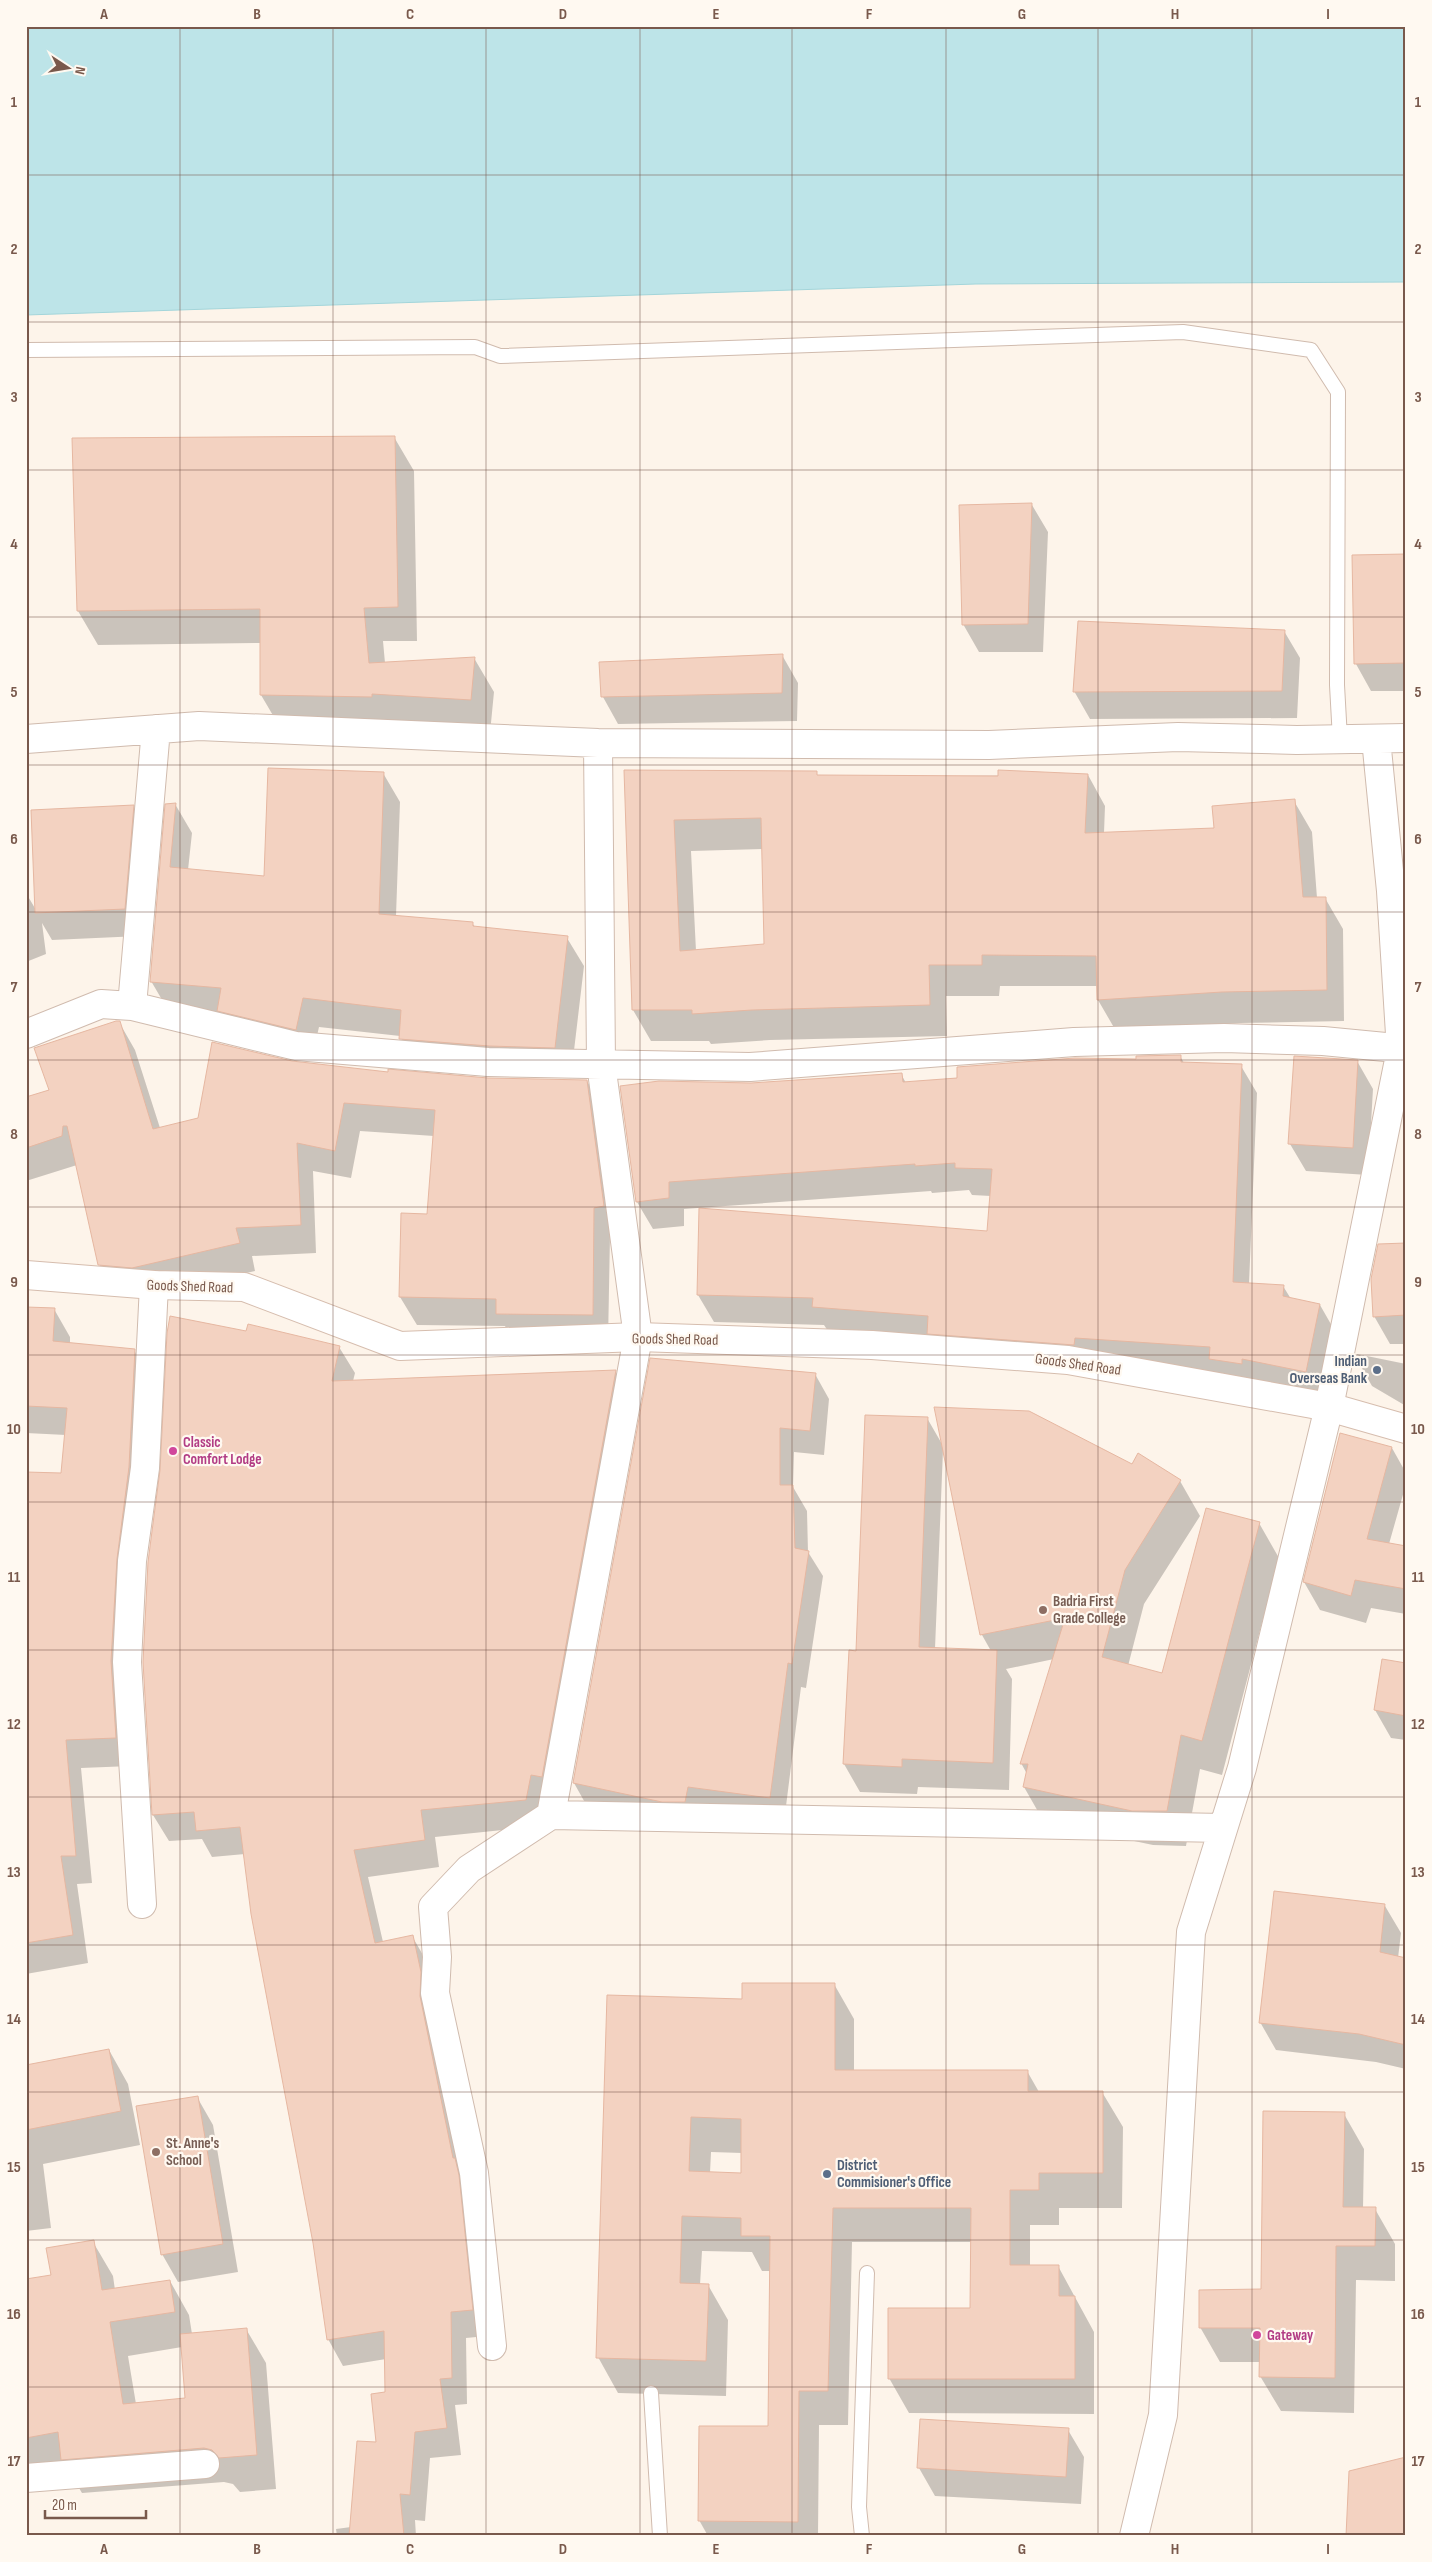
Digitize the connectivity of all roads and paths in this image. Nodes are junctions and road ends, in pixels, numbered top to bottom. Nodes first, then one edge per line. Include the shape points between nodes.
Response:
1 (26, 350) edge
2 (156, 729) junction
3 (1406, 738) edge
4 (26, 739) edge
5 (1340, 739) junction
6 (1376, 739) junction
7 (598, 742) junction
8 (132, 1006) junction
9 (26, 1034) edge
10 (1403, 1049) edge
11 (601, 1064) junction
12 (26, 1274) edge
13 (154, 1285) junction
14 (638, 1337) junction
15 (1329, 1407) junction
16 (1406, 1430) edge
17 (551, 1815) junction
18 (1223, 1828) junction
19 (142, 1904) dead end
20 (867, 2273) dead end
21 (492, 2346) dead end
22 (651, 2393) dead end
23 (205, 2464) dead end
24 (26, 2478) edge
25 (660, 2536) edge
26 (862, 2536) edge
27 (1134, 2536) edge

1 - 5 lane via 475,347 500,356 1183,332 1311,350 1338,392 1337,685
2 - 4 street
2 - 7 street via 199,726
2 - 8 street
3 - 6 street
5 - 6 street
5 - 7 street via 1178,737 989,745
6 - 10 street
7 - 11 street
8 - 9 street via 101,1004
8 - 11 street via 296,1046 488,1062
10 - 11 street via 1323,1040 1224,1038 1074,1042 750,1067
10 - 15 street
11 - 14 street
12 - 13 street, Goods Shed Road
13 - 14 street, Goods Shed Road via 244,1287 400,1346
13 - 19 street via 145,1468 132,1562 127,1662
14 - 15 street, Goods Shed Road via 872,1345 1068,1360
14 - 17 street
15 - 16 street, Goods Shed Road
15 - 18 street via 1242,1768
17 - 18 street
17 - 21 street via 468,1869 434,1907 435,1993 474,2173
18 - 27 street via 1191,1932 1163,2415
20 - 26 lane via 859,2506
22 - 25 lane
23 - 24 street

